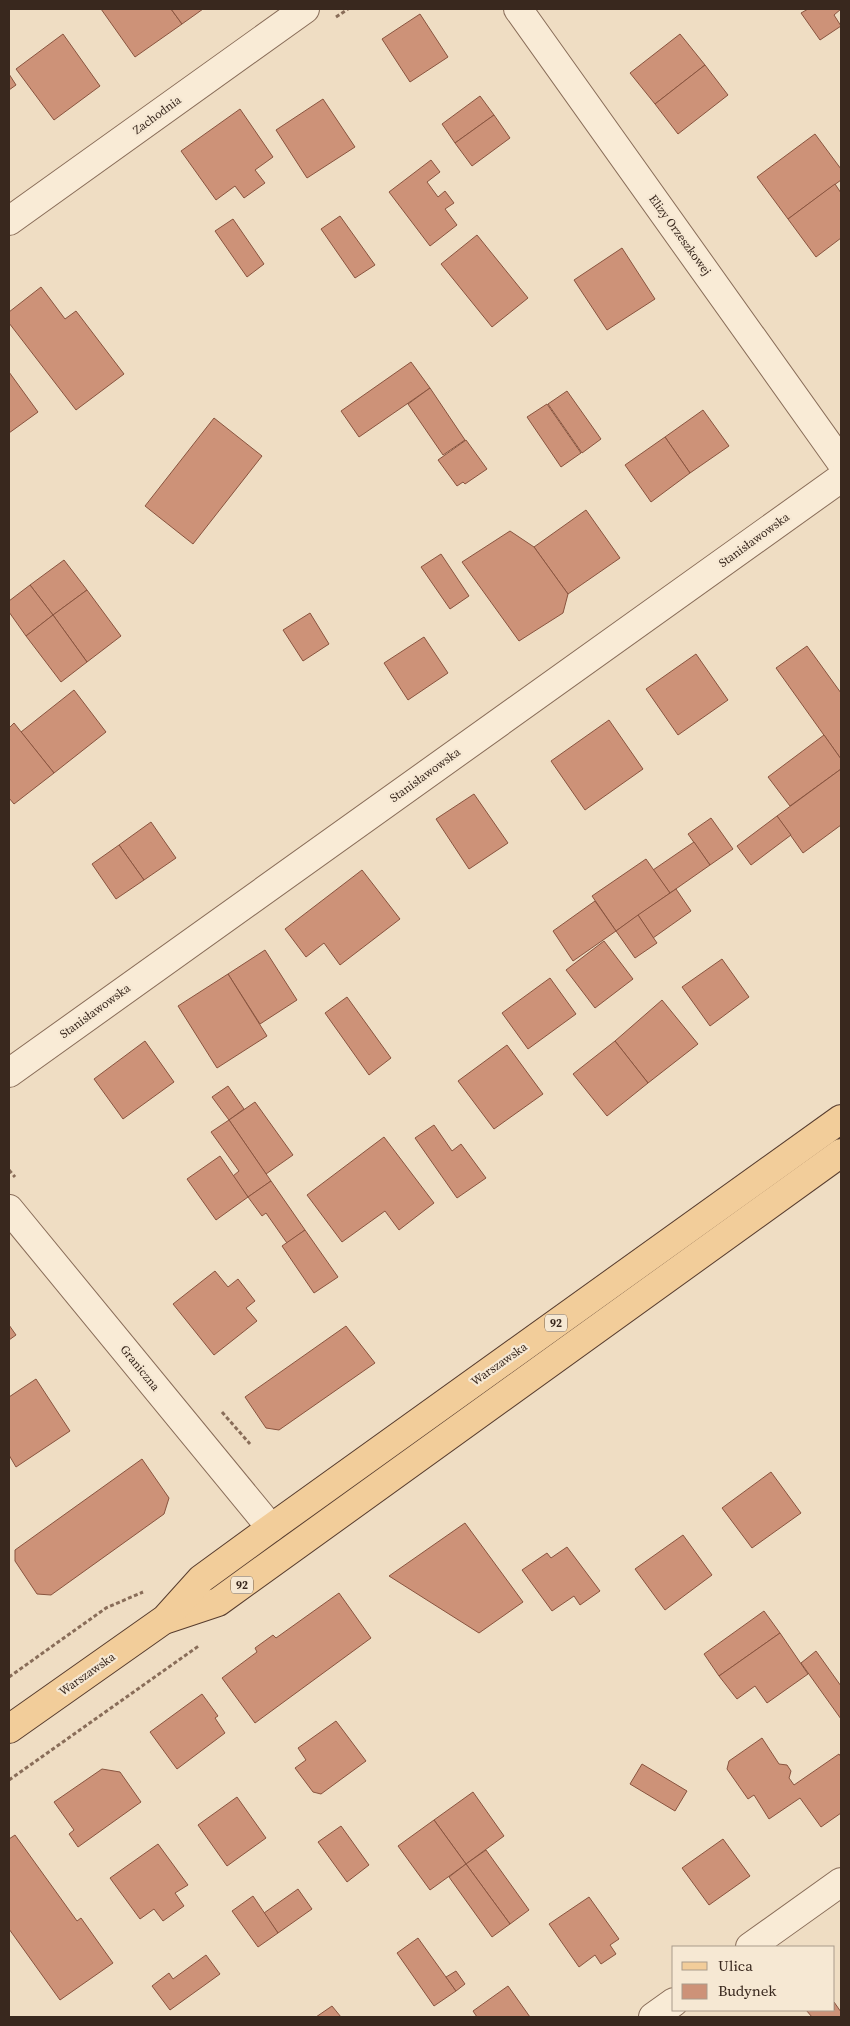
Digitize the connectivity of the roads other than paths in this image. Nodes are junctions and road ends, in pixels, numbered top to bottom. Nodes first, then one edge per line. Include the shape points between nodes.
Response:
1 (305, 9) edge
2 (518, 9) edge
3 (9, 221) edge
4 (841, 462) edge
5 (841, 478) edge
6 (9, 1073) edge
7 (841, 1119) edge
8 (841, 1153) edge
9 (9, 1209) edge
10 (271, 1528) junction
11 (165, 1620) junction
12 (9, 1729) edge
13 (841, 1882) edge
14 (751, 1946) edge
15 (672, 2003) edge
16 (653, 2017) edge

1 - 3 street, Zachodnia
2 - 4 street, Elizy Orzeszkowej
5 - 6 street, Stanisławowska
7 - 10 main road, Warszawska / 92
8 - 11 main road, Warszawska / 92 via 218,1602
9 - 10 street, Graniczna
10 - 11 main road, Warszawska / 92 via 201,1579
11 - 12 main road, Warszawska / 92
13 - 14 street
15 - 16 street

